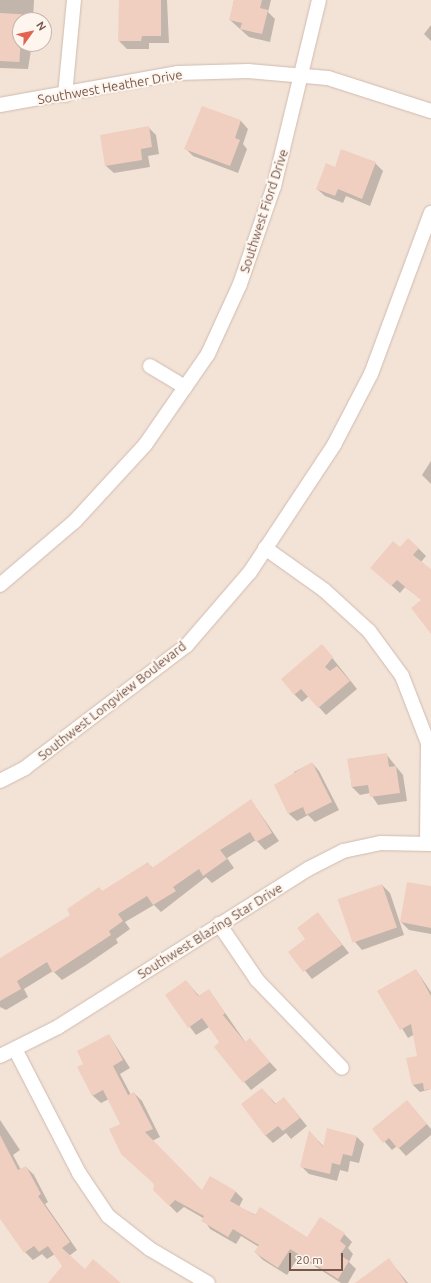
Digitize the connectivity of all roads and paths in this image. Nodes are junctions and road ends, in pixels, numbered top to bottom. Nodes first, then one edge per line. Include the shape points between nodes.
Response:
1 (74, 0) edge
2 (319, 0) edge
3 (302, 76) junction
4 (65, 95) junction
5 (0, 106) edge
6 (431, 111) edge
7 (431, 213) edge
8 (150, 366) dead end
9 (185, 387) junction
10 (265, 548) junction
11 (0, 585) edge
12 (0, 781) edge
13 (429, 843) edge
14 (219, 924) junction
15 (15, 1048) junction
16 (0, 1056) edge
17 (342, 1068) dead end
18 (208, 1283) edge

1 - 4 street
2 - 3 street, Southwest Fiord Drive
3 - 4 street, Southwest Heather Drive via 248,71 178,73
3 - 6 street, Southwest Heather Drive via 328,78
3 - 9 street, Southwest Fiord Drive via 274,186 240,284 208,354
4 - 5 street, Southwest Heather Drive
7 - 10 street, Southwest Longview Boulevard via 371,374 334,445
8 - 9 street
9 - 11 street, Southwest Fiord Drive via 144,445 75,521
10 - 12 street, Southwest Longview Boulevard via 250,572 187,645 31,763
10 - 13 street via 324,590 369,631 402,676 428,744
13 - 14 street, Southwest Blazing Star Drive via 381,842 343,851 308,869
14 - 15 street, Southwest Blazing Star Drive via 58,1027
14 - 17 street via 257,980
15 - 16 street, Southwest Blazing Star Drive
15 - 18 street via 79,1173 108,1216 150,1249

